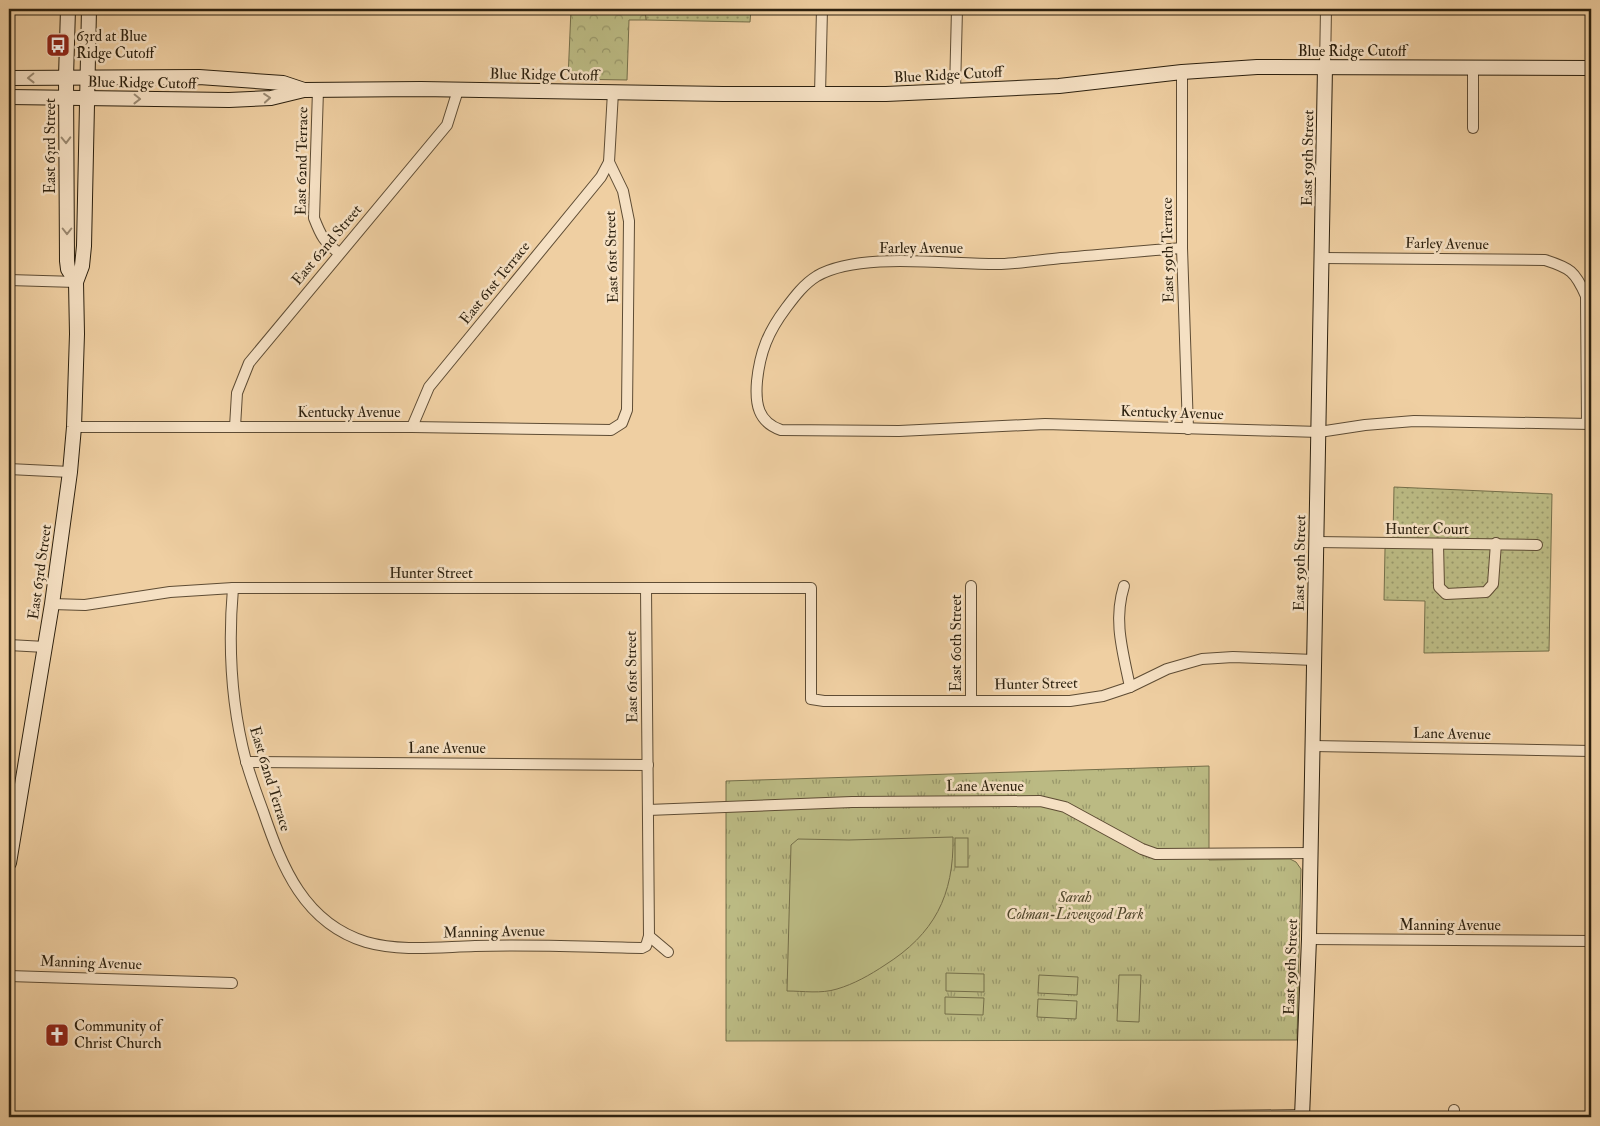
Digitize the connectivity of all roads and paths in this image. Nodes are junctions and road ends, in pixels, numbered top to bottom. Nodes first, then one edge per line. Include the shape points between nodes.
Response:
1 (68, 9) edge
2 (89, 9) edge
3 (822, 9) edge
4 (957, 9) edge
5 (1326, 9) edge
6 (1325, 68) junction
7 (1473, 68) junction
8 (1591, 68) edge
9 (1182, 72) junction
10 (89, 77) junction
11 (9, 78) edge
12 (66, 78) junction
13 (311, 90) junction
14 (458, 90) junction
15 (955, 91) junction
16 (613, 92) junction
17 (820, 94) junction
18 (9, 97) edge
19 (66, 98) junction
20 (88, 98) junction
21 (1473, 128) dead end
22 (609, 162) junction
23 (1182, 248) junction
24 (339, 253) junction
25 (1323, 258) junction
26 (9, 280) edge
27 (76, 282) junction
28 (760, 412) joint
29 (622, 424) joint
30 (1589, 424) edge
31 (74, 427) junction
32 (235, 427) junction
33 (412, 427) junction
34 (1188, 429) junction
35 (1319, 432) junction
36 (9, 469) edge
37 (70, 472) junction
38 (1316, 542) junction
39 (1496, 543) junction
40 (1438, 544) junction
41 (1537, 545) dead end
42 (970, 586) dead end
43 (1124, 586) dead end
44 (233, 588) junction
45 (646, 588) junction
46 (52, 604) junction
47 (9, 645) edge
48 (45, 647) junction
49 (1314, 660) junction
50 (1130, 687) junction
51 (971, 700) junction
52 (1313, 746) junction
53 (1591, 751) edge
54 (246, 762) junction
55 (648, 765) junction
56 (648, 810) junction
57 (1310, 852) junction
58 (9, 863) edge
59 (334, 927) joint
60 (650, 936) junction
61 (1309, 940) junction
62 (1591, 941) edge
63 (668, 952) dead end
64 (9, 976) edge
65 (232, 983) dead end
66 (1302, 1116) edge
67 (1132, 1117) edge

1 - 12 main road, East 63rd Street
2 - 10 main road, East 63rd Street
3 - 17 street
4 - 15 street
5 - 6 street, East 59th Street
6 - 7 main road, Blue Ridge Cutoff
6 - 9 main road, Blue Ridge Cutoff via 1257,67
6 - 25 main road, East 59th Street
7 - 8 main road, Blue Ridge Cutoff
7 - 21 street
9 - 15 main road, Blue Ridge Cutoff via 1059,86
9 - 23 street, East 59th Terrace
10 - 12 main road, Blue Ridge Cutoff
10 - 13 main road, Blue Ridge Cutoff via 199,77 283,83
10 - 20 main road, East 63rd Street
12 -> 11 main road, Blue Ridge Cutoff
12 - 19 main road, East 63rd Street
13 - 14 main road, Blue Ridge Cutoff
20 -> 13 main road, Blue Ridge Cutoff via 263,99
13 - 24 street, East 62nd Terrace via 314,218 321,237
14 - 16 main road, Blue Ridge Cutoff
14 - 24 street, East 62nd Street via 446,125
15 - 17 main road, Blue Ridge Cutoff
16 - 17 main road, Blue Ridge Cutoff
16 - 22 street, East 61st Street
18 - 19 main road, Blue Ridge Cutoff
19 - 20 main road, Blue Ridge Cutoff
19 -> 27 main road, East 63rd Street via 67,261
20 - 27 main road, East 63rd Street via 84,246
22 - 29 street, East 61st Street via 623,191 629,221 627,410
22 - 33 street, East 61st Terrace via 601,177 429,387
23 - 28 street, Farley Avenue via 1001,264 878,262 834,268 800,289 774,325 760,360 756,390
23 - 34 street, East 59th Terrace
24 - 32 street, East 62nd Street via 250,363 238,393
25 - 30 street, Farley Avenue via 1544,260 1566,267 1579,279 1586,296
25 - 35 main road, East 59th Street
26 - 27 street
27 - 31 main road, East 63rd Street
28 - 34 street, Kentucky Avenue via 773,427 781,430 899,431 1045,424
29 - 33 street, Kentucky Avenue via 611,430
30 - 35 street, Kentucky Avenue via 1414,422
31 - 32 street, Kentucky Avenue
31 - 37 main road, East 63rd Street
32 - 33 street, Kentucky Avenue
34 - 35 street, Kentucky Avenue
35 - 38 main road, East 59th Street
36 - 37 street
37 - 46 main road, East 63rd Street
38 - 40 street, Hunter Court
38 - 49 main road, East 59th Street
39 - 40 street, Hunter Court
39 - 40 street via 1493,584 1486,592 1446,594 1439,587
39 - 41 street, Hunter Court
42 - 51 street, East 60th Street
43 - 50 street via 1118,622
44 - 45 street, Hunter Street
44 - 46 street, Hunter Street via 170,592 85,604
44 - 54 street, East 62nd Terrace via 230,626 232,677
45 - 51 street, Hunter Street via 811,588 811,699
45 - 55 street, East 61st Street
46 - 48 main road, East 63rd Street
47 - 48 street
48 - 58 main road, East 63rd Street
49 - 50 street, Hunter Street via 1202,659 1167,669
49 - 52 main road, East 59th Street
50 - 51 street, Hunter Street via 1103,696 1070,701
52 - 53 street, Lane Avenue
52 - 57 main road, East 59th Street
54 - 55 street, Lane Avenue
54 - 59 street, East 62nd Terrace via 272,838 290,878 302,898
55 - 56 street, East 61st Street
56 - 57 street, Lane Avenue via 852,802 1040,801 1065,807 1142,850 1156,854
56 - 60 street
57 - 61 main road, East 59th Street
59 - 60 street, Manning Avenue via 366,942 429,949 475,946 642,948
60 - 63 street
61 - 62 street, Manning Avenue
61 - 66 main road, East 59th Street
64 - 65 street, Manning Avenue
66 - 67 street

